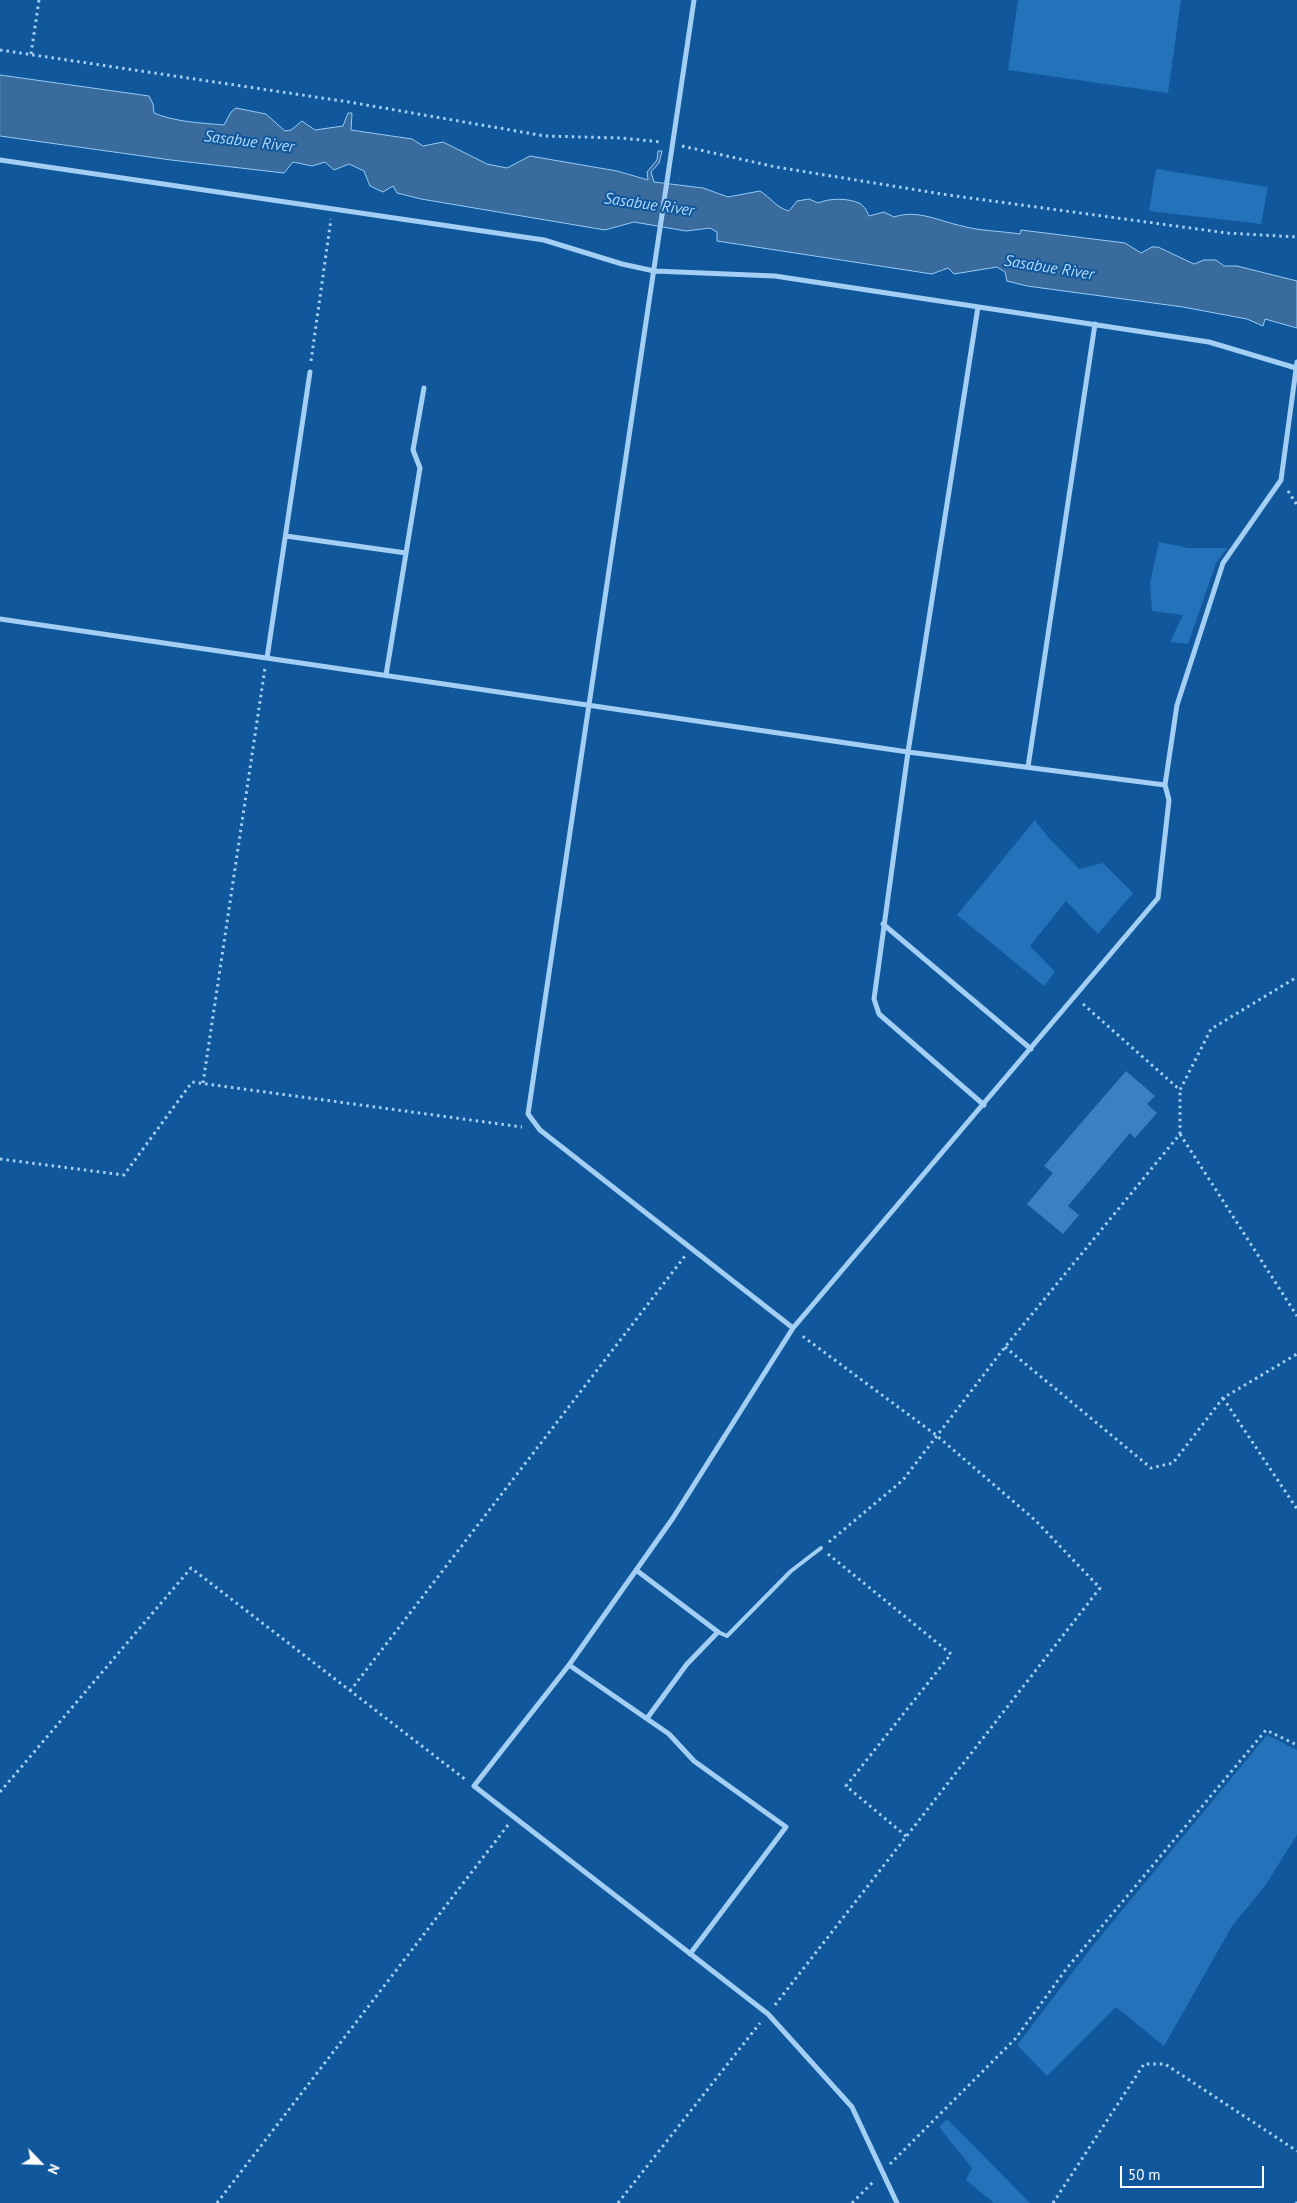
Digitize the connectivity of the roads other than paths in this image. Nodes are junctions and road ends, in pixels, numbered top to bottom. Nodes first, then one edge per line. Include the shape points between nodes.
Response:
1 (694, 0) edge
2 (0, 160) edge
3 (654, 271) junction
4 (978, 307) junction
5 (1095, 324) junction
6 (1296, 365) edge
7 (310, 372) road end
8 (424, 388) dead end
9 (286, 536) junction
10 (406, 553) junction
11 (0, 619) edge
12 (267, 658) junction
13 (386, 675) junction
14 (588, 704) junction
15 (908, 752) junction
16 (1028, 768) junction
17 (1165, 785) junction
18 (883, 924) junction
19 (1031, 1049) junction
20 (984, 1105) junction
21 (793, 1328) junction
22 (821, 1548) road end
23 (636, 1570) junction
24 (718, 1632) junction
25 (569, 1665) junction
26 (648, 1718) junction
27 (690, 1954) junction
28 (896, 2203) edge

1 - 3 street
2 - 3 street via 544,240
3 - 4 street via 775,276
3 - 14 street
4 - 5 street
4 - 15 street
5 - 6 street via 1209,342
5 - 16 street
6 - 17 street via 1281,480 1223,563 1177,705
7 - 9 street
8 - 10 street via 413,450 420,468
9 - 10 street
9 - 12 street
10 - 13 street
11 - 12 street
12 - 13 street
13 - 14 street
14 - 15 street
14 - 21 street via 528,1114 540,1130
15 - 16 street
15 - 18 street
16 - 17 street
17 - 19 street via 1169,800 1158,898
18 - 19 street
18 - 20 street via 874,998 879,1014
19 - 20 street
20 - 21 street
21 - 23 street via 673,1518
22 - 24 lane via 791,1570 727,1636
23 - 24 street
23 - 25 street
24 - 26 street via 687,1664
25 - 26 street
25 - 27 street via 474,1786
26 - 27 street via 669,1734 694,1761 786,1828
27 - 28 street via 768,2014 852,2107

